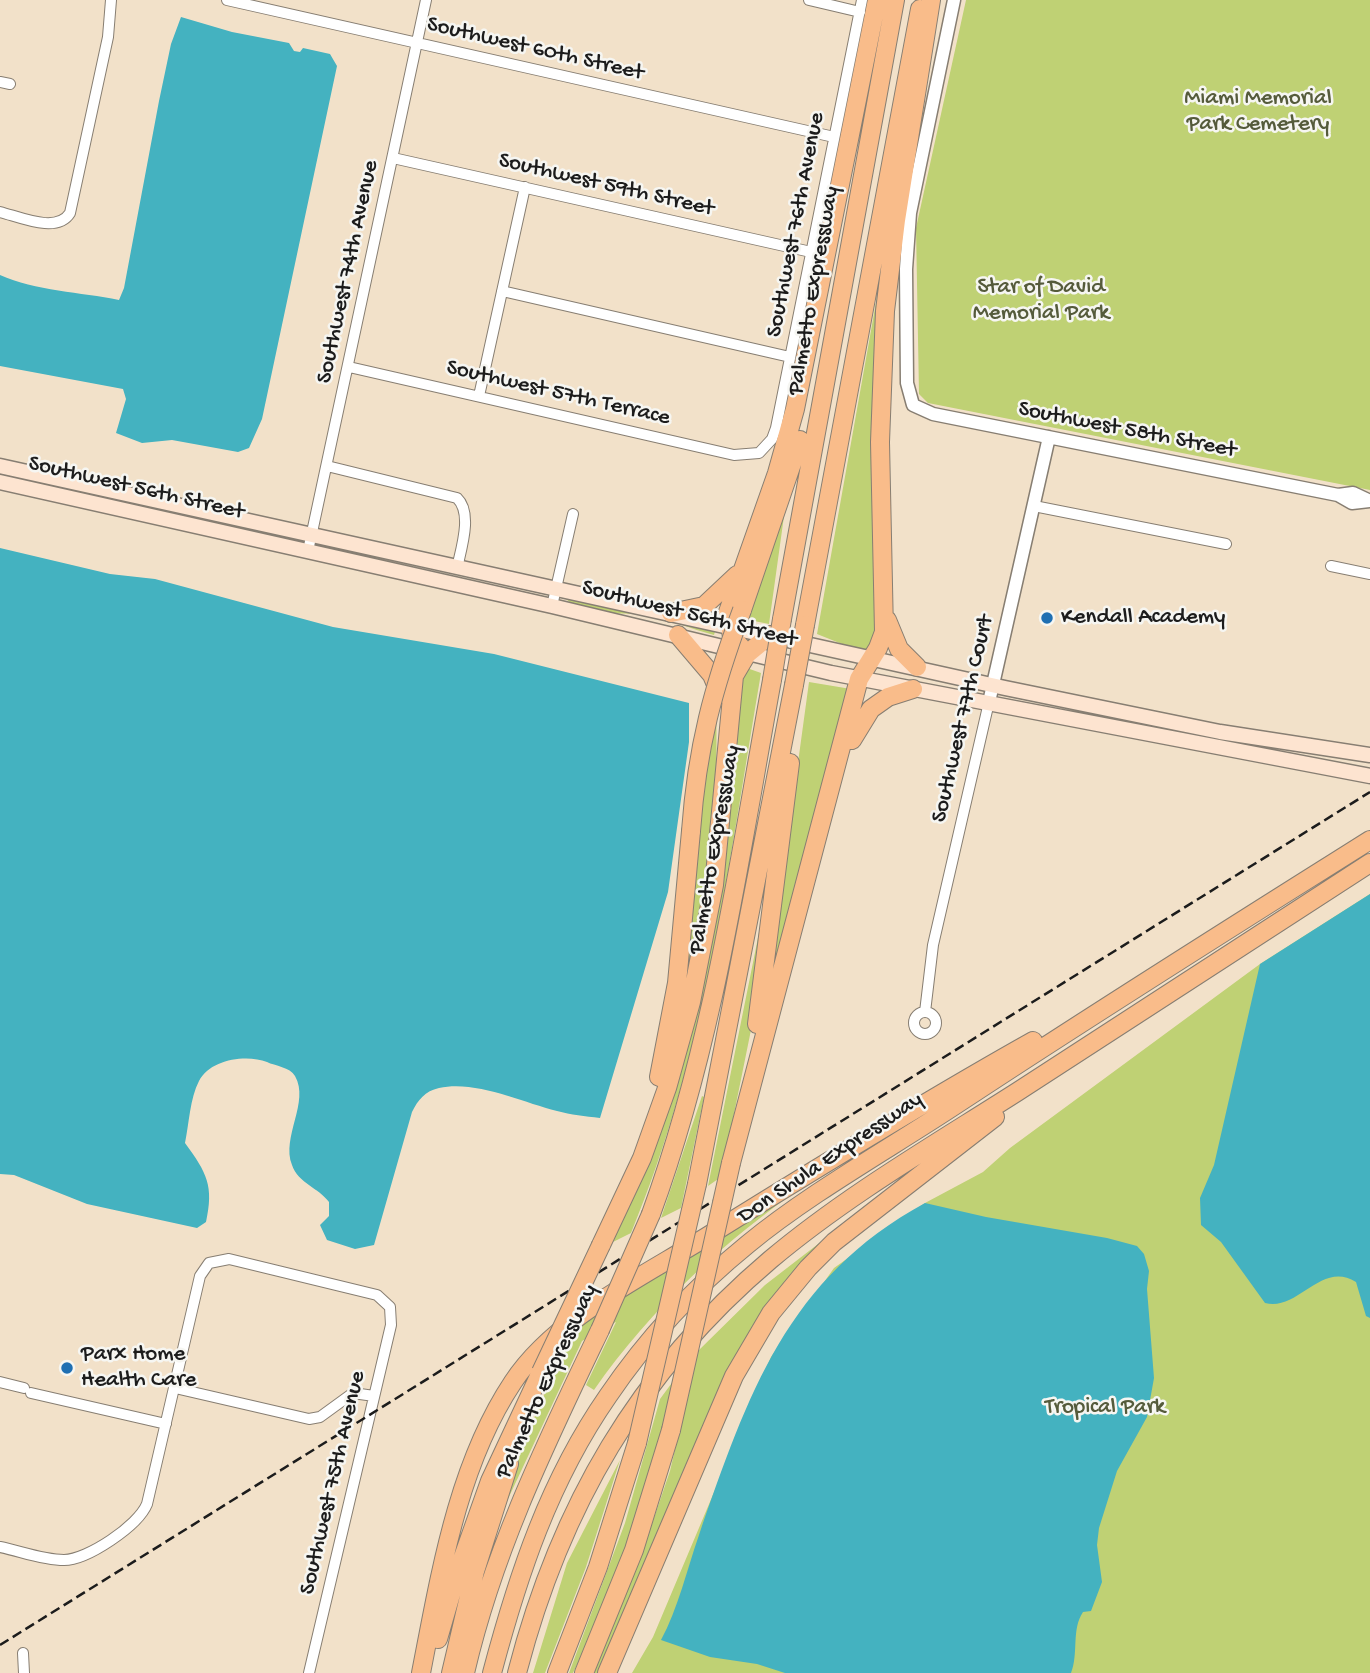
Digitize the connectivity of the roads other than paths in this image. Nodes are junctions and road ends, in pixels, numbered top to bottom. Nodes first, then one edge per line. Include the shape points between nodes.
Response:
1 (111, 0) edge
2 (228, 0) edge
3 (426, 0) edge
4 (809, 0) edge
5 (862, 0) edge
6 (877, 0) edge
7 (895, 0) edge
8 (922, 0) edge
9 (931, 0) edge
10 (954, 0) edge
11 (860, 12) junction
12 (418, 43) junction
13 (834, 137) junction
14 (393, 158) junction
15 (525, 187) junction
16 (0, 212) edge
17 (811, 252) junction
18 (502, 291) junction
19 (790, 357) junction
20 (349, 367) junction
21 (826, 368) junction
22 (479, 396) junction
23 (1049, 437) junction
24 (759, 453) joint
25 (0, 466) edge
26 (327, 466) junction
27 (0, 482) edge
28 (1370, 501) edge
29 (1034, 506) junction
30 (573, 514) dead end
31 (311, 536) junction
32 (1226, 544) dead end
33 (308, 551) junction
34 (1331, 566) dead end
35 (457, 568) junction
36 (742, 571) junction
37 (1370, 574) edge
38 (453, 583) junction
39 (556, 591) junction
40 (552, 606) junction
41 (671, 613) junction
42 (886, 617) junction
43 (728, 625) junction
44 (678, 635) junction
45 (770, 635) junction
46 (747, 654) junction
47 (871, 657) junction
48 (918, 667) junction
49 (859, 679) junction
50 (994, 685) junction
51 (913, 689) junction
52 (989, 702) junction
53 (790, 711) junction
54 (728, 727) junction
55 (843, 745) junction
56 (1370, 755) edge
57 (1370, 776) edge
58 (1370, 840) edge
59 (1370, 863) edge
60 (925, 1012) dead end
61 (1063, 1034) junction
62 (753, 1073) junction
63 (1015, 1093) junction
64 (630, 1182) junction
65 (538, 1380) junction
66 (0, 1382) edge
67 (175, 1388) junction
68 (374, 1396) junction
69 (166, 1424) junction
70 (0, 1547) edge
71 (23, 1653) dead end
72 (24, 1673) edge
73 (309, 1673) edge
74 (421, 1673) edge
75 (431, 1673) edge
76 (451, 1673) edge
77 (465, 1673) edge
78 (492, 1673) edge
79 (517, 1673) edge
80 (557, 1673) edge
81 (584, 1673) edge
82 (607, 1673) edge

1 - 16 street via 108,37 70,213 51,223
2 - 12 street, Southwest 60th Street
3 - 12 street, Southwest 74th Avenue
4 - 11 street
5 - 11 street, Southwest 76th Avenue
6 - 36 highway via 795,409
7 - 21 highway, Palmetto Expressway
8 - 53 highway, Palmetto Expressway, bridge
9 - 42 highway via 892,245 883,334 880,442
10 - 23 street, Southwest 58th Street via 910,213 907,383 911,401 928,412
11 - 13 street, Southwest 76th Avenue
12 - 13 street, Southwest 60th Street
12 - 14 street, Southwest 74th Avenue
13 - 17 street, Southwest 76th Avenue
14 - 15 street, Southwest 59th Street
14 - 20 street, Southwest 74th Avenue
15 - 17 street, Southwest 59th Street
15 - 18 street
17 - 19 street, Southwest 76th Avenue
18 - 19 street
18 - 22 street
19 - 24 street, Southwest 76th Avenue via 775,432
20 - 22 street, Southwest 57th Terrace
20 - 26 street, Southwest 74th Avenue
21 - 64 highway, bridge via 811,398 783,496 707,712 696,768 673,1013
21 - 77 highway, Palmetto Expressway, bridge via 702,1050 681,1127 600,1331 513,1518 487,1590
22 - 24 street, Southwest 57th Terrace via 734,455
23 - 28 street, Southwest 58th Street via 1338,495 1352,503
23 - 29 street, Southwest 77th Court
25 - 31 main road, Southwest 56th Street
26 - 31 street, Southwest 74th Avenue
26 - 35 street via 446,492 462,503 464,529
27 - 33 main road, Southwest 56th Street
29 - 32 street
29 - 50 street, Southwest 77th Court
30 - 39 street
31 - 33 street, Southwest 74th Avenue
31 - 35 main road, Southwest 56th Street
33 - 38 main road, Southwest 56th Street
34 - 37 street
35 - 38 main road
35 - 39 main road, Southwest 56th Street
36 - 41 highway via 713,601
36 - 43 highway
38 - 40 main road, Southwest 56th Street
39 - 40 street
39 - 41 main road, Southwest 56th Street
40 - 44 main road, Southwest 56th Street
41 - 43 main road, Southwest 56th Street
42 - 47 highway
42 - 48 highway via 895,643
43 - 45 main road, Southwest 56th Street
43 - 46 highway
44 - 46 main road, Southwest 56th Street
44 - 54 highway via 712,675
45 - 46 highway
45 - 47 main road, Southwest 56th Street
46 - 49 main road, Southwest 56th Street
46 - 54 highway via 732,683
47 - 48 main road, Southwest 56th Street
47 - 49 highway
48 - 50 main road, Southwest 56th Street
49 - 51 main road, Southwest 56th Street
49 - 55 highway
50 - 52 street, Southwest 77th Court
50 - 56 main road, Southwest 56th Street via 1220,732
51 - 52 main road, Southwest 56th Street
51 - 55 highway via 888,697 871,709 854,738
52 - 57 main road, Southwest 56th Street
52 - 60 street, Southwest 77th Court via 934,936
53 - 62 highway via 793,740
53 - 80 highway, Palmetto Expressway, bridge via 697,1184 637,1443 598,1567
54 - 64 highway via 717,858 698,971 667,1088
55 - 62 highway
58 - 61 highway, Don Shula Expressway
59 - 63 highway, Don Shula Expressway
61 - 74 highway via 1044,1035 927,1101 587,1311 547,1342 514,1380 475,1459 446,1555
61 - 78 highway, Don Shula Expressway via 748,1244 658,1333 607,1397 560,1477 520,1573
62 - 81 highway, bridge via 671,1430 637,1541
63 - 79 highway, Don Shula Expressway via 789,1245 743,1284 673,1356 619,1430 580,1496 545,1577
63 - 82 highway via 993,1119 834,1242 771,1313 727,1390
64 - 65 highway, bridge
65 - 75 highway via 478,1510
65 - 76 highway via 478,1557
66 - 69 street
67 - 68 street via 310,1419 353,1393
67 - 68 street, Southwest 75th Avenue via 199,1280 206,1265 229,1259 374,1294 388,1303 391,1325
67 - 69 street
68 - 73 street, Southwest 75th Avenue
69 - 70 street via 146,1507 130,1526 72,1559
71 - 72 street

